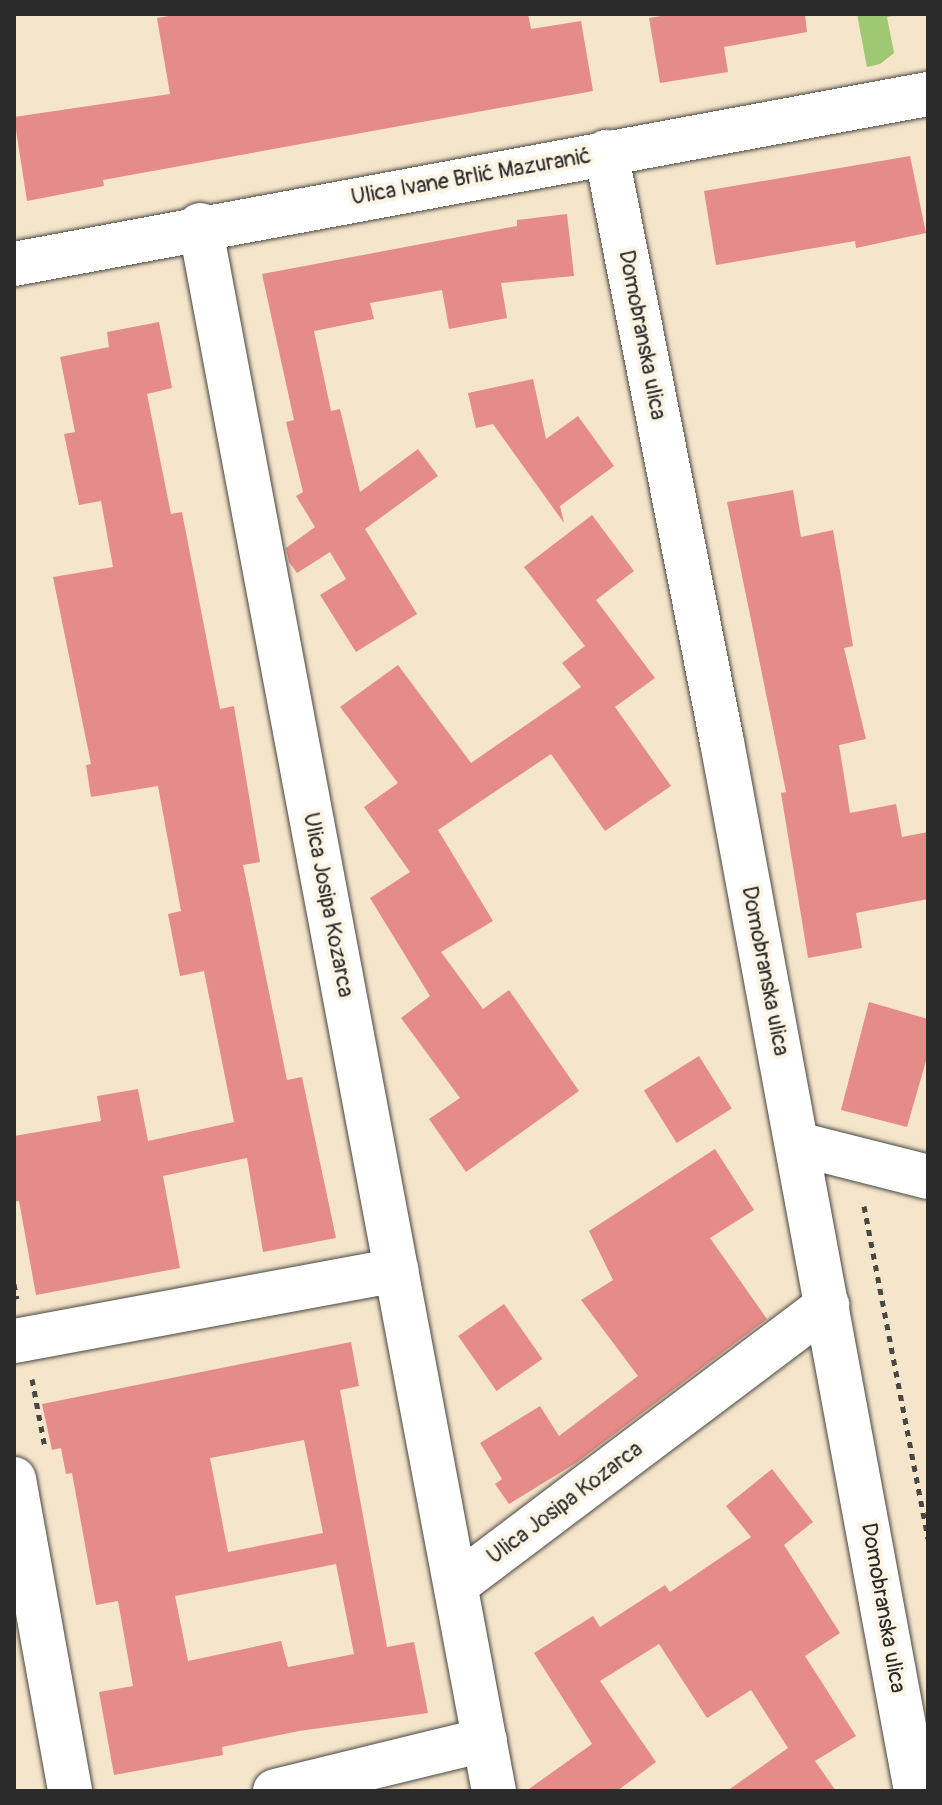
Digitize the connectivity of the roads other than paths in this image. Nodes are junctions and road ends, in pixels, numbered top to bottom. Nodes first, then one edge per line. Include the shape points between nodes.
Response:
1 (928, 94) edge
2 (606, 152) junction
3 (200, 225) junction
4 (14, 264) edge
5 (798, 1144) junction
6 (928, 1177) edge
7 (396, 1270) junction
8 (827, 1305) junction
9 (14, 1341) edge
10 (14, 1479) edge
11 (456, 1585) junction
12 (485, 1740) junction
13 (70, 1791) edge
14 (275, 1791) edge
15 (494, 1791) edge
16 (916, 1791) edge

1 - 2 street, Ulica Ivane Brlić Mazuranić
2 - 3 street, Ulica Ivane Brlić Mazuranić
2 - 5 street, Domobranska ulica
3 - 4 street, Ulica Ivane Brlić Mazuranić
3 - 7 street, Ulica Josipa Kozarca
5 - 6 street
5 - 8 street, Domobranska ulica
7 - 9 street
7 - 11 street, Ulica Josipa Kozarca
8 - 11 street, Ulica Josipa Kozarca
8 - 16 street, Domobranska ulica
10 - 13 street
11 - 12 street, Ulica Josipa Kozarca
12 - 14 street
12 - 15 street, Ulica Josipa Kozarca

